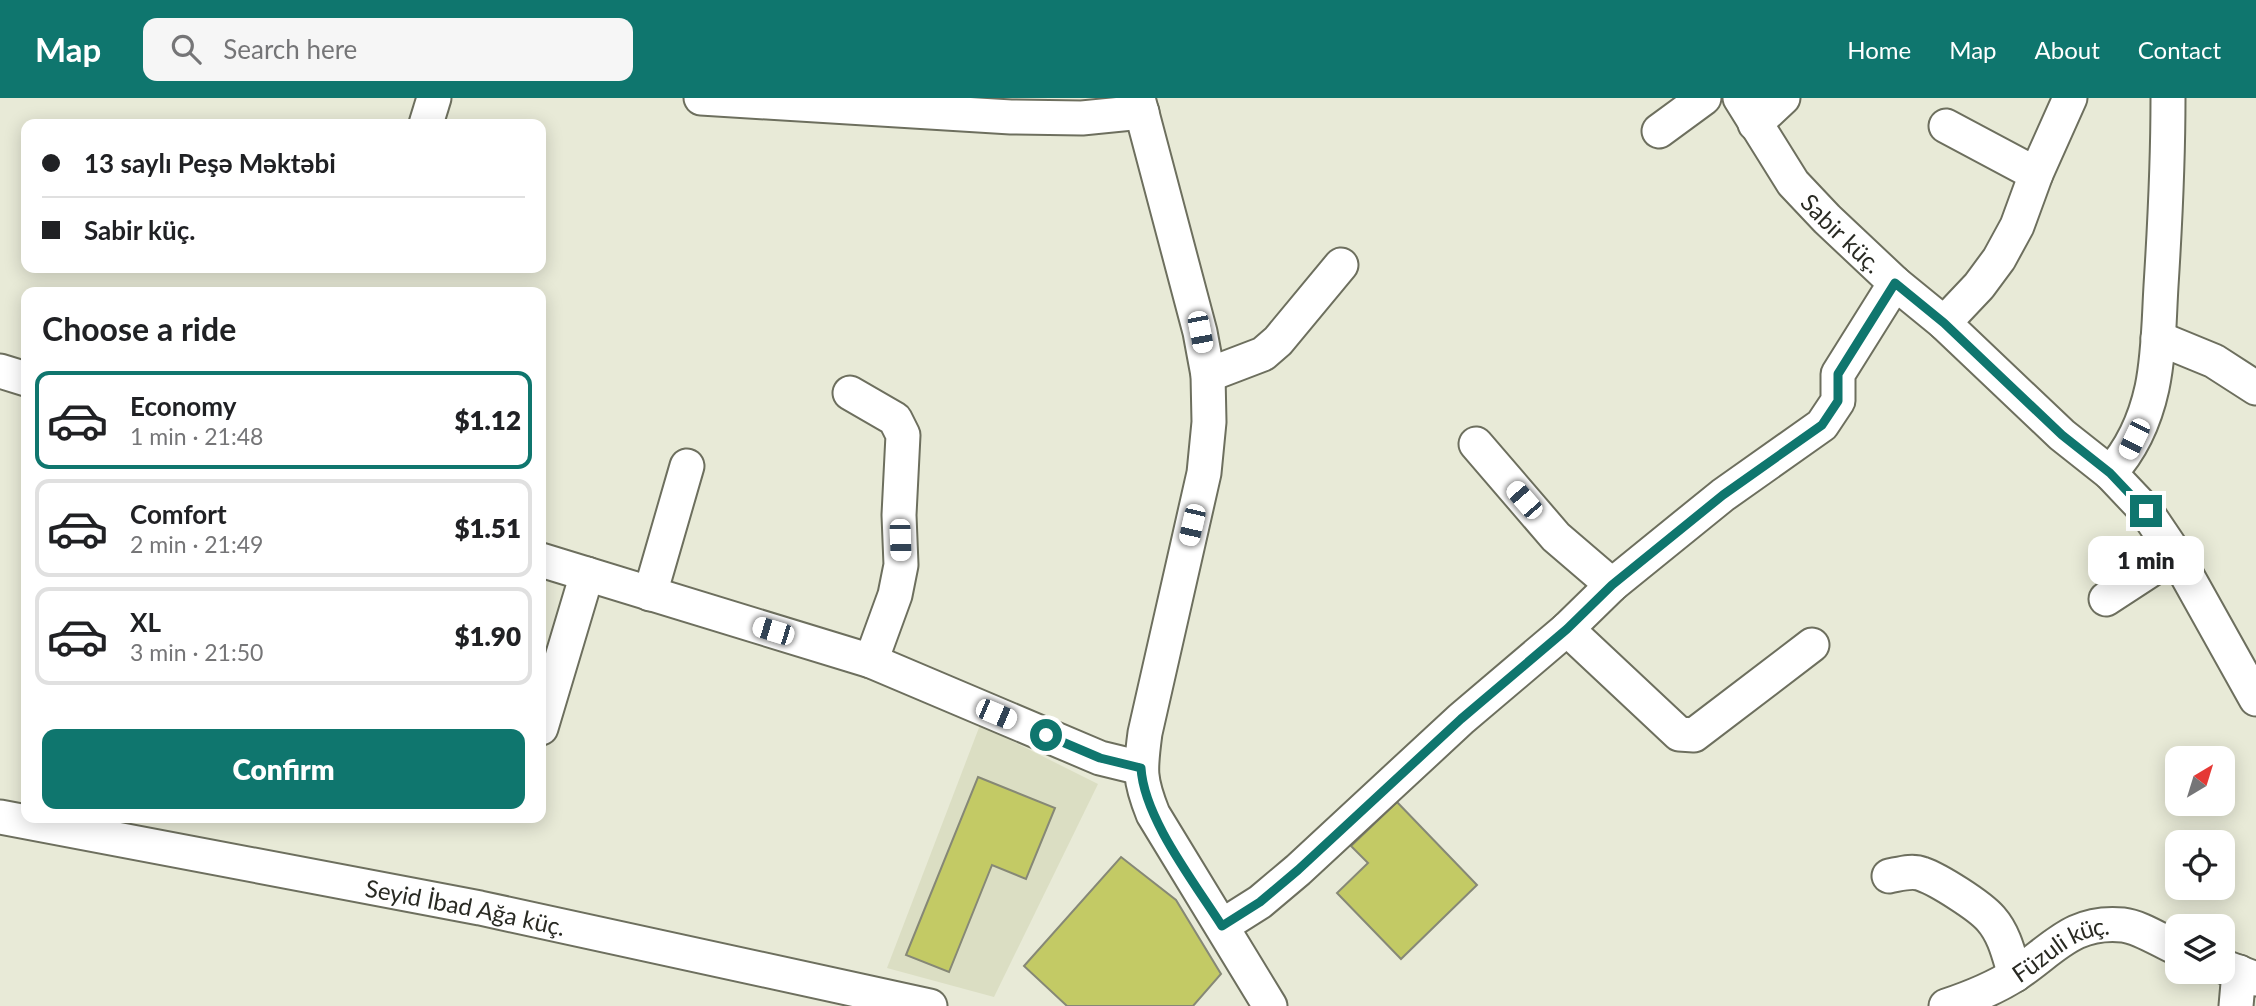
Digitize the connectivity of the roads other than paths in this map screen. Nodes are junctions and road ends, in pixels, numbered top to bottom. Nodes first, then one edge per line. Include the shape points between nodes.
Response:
1 (434, 98) edge
2 (701, 98) edge
3 (1704, 98) edge
4 (1783, 98) edge
5 (2070, 98) edge
6 (2168, 98) edge
7 (1140, 105) edge
8 (1747, 111) edge
9 (428, 119) edge
10 (1946, 127) dead end
11 (1659, 131) dead end
12 (2036, 174) junction
13 (1341, 265) dead end
14 (1895, 283) junction
15 (1944, 323) junction
16 (2158, 338) junction
17 (0, 371) edge
18 (1208, 375) junction
19 (21, 377) edge
20 (2256, 388) edge
21 (850, 393) dead end
22 (1476, 444) dead end
23 (687, 466) dead end
24 (2110, 473) junction
25 (2175, 554) junction
26 (546, 562) edge
27 (587, 574) junction
28 (1612, 585) junction
29 (650, 594) junction
30 (2106, 599) dead end
31 (1567, 629) junction
32 (1812, 645) dead end
33 (870, 661) junction
34 (2256, 699) edge
35 (546, 711) edge
36 (1141, 768) junction
37 (0, 817) edge
38 (21, 819) edge
39 (65, 823) edge
40 (109, 827) edge
41 (1889, 876) dead end
42 (1222, 926) junction
43 (2165, 943) edge
44 (2239, 972) edge
45 (2015, 975) junction
46 (930, 1006) edge
47 (1270, 1006) edge
48 (1946, 1006) edge
49 (2236, 1006) edge

1 - 9 street
2 - 7 street via 1011,117 1082,118
3 - 11 street
4 - 8 street
5 - 12 street
6 - 16 street
7 - 18 street
8 - 14 street, Sabir küç. via 1793,183
10 - 12 street
12 - 15 street via 1999,259
13 - 18 street via 1263,354
14 - 15 street, Sabir küç.
14 - 28 street via 1838,374 1838,401 1822,425 1723,495
15 - 24 street, Sabir küç. via 2062,435
16 - 20 street via 2214,361
16 - 24 street via 2152,387 2141,424 2127,454
17 - 19 street
18 - 36 street via 1204,473
21 - 33 street via 895,419 903,435 901,565 895,595
22 - 28 street via 1556,537
23 - 29 street
24 - 25 street, Sabir küç. via 2146,511
25 - 30 street
25 - 34 street, Sabir küç.
26 - 27 street
27 - 29 street
27 - 35 street
28 - 31 street
29 - 33 street
31 - 32 street via 1679,734 1694,735
31 - 42 street via 1298,870
33 - 36 street via 1100,758
36 - 42 street via 1142,787 1153,814
37 - 38 street, Seyid İbad Ağa küç.
39 - 40 street, Seyid İbad Ağa küç.
40 - 46 street, Seyid İbad Ağa küç.
41 - 45 street via 1922,874 1973,904 1992,920 2005,941
42 - 47 street
43 - 45 street, Füzuli küç. via 2126,925 2095,925 2078,930
44 - 49 street
45 - 48 street, Füzuli küç. via 1982,994

